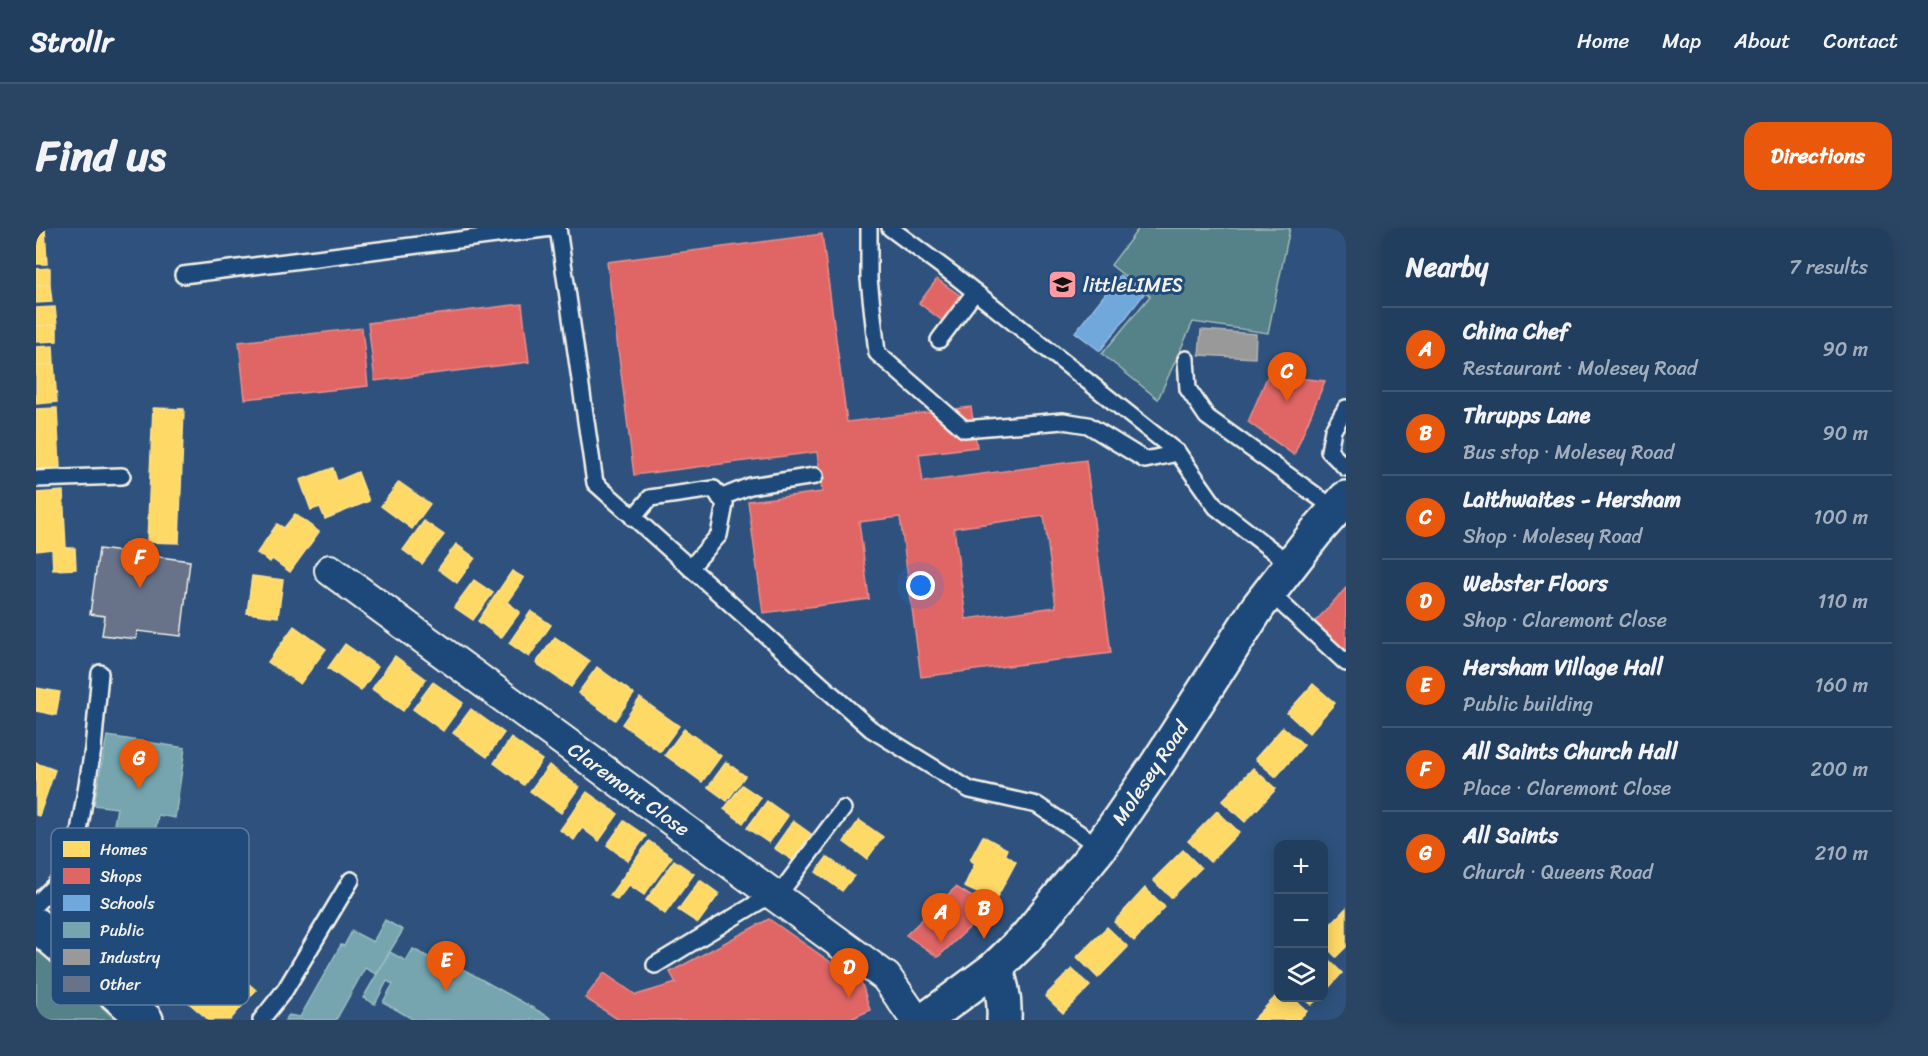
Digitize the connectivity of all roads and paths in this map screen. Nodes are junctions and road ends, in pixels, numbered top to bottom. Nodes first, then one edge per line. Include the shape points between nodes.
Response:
1 (552, 228) edge
2 (558, 228) edge
3 (869, 228) edge
4 (890, 228) edge
5 (183, 274) dead end
6 (975, 292) junction
7 (939, 340) dead end
8 (1186, 359) dead end
9 (1346, 408) edge
10 (1178, 453) junction
11 (1346, 468) edge
12 (123, 476) dead end
13 (815, 476) dead end
14 (36, 479) edge
15 (720, 498) junction
16 (1341, 504) edge
17 (633, 518) junction
18 (1290, 564) junction
19 (690, 568) junction
20 (330, 570) dead end
21 (1269, 592) junction
22 (1346, 663) edge
23 (100, 673) dead end
24 (843, 809) dead end
25 (80, 828) edge
26 (1100, 847) junction
27 (351, 880) dead end
28 (51, 889) edge
29 (775, 896) junction
30 (36, 904) edge
31 (36, 925) edge
32 (51, 938) edge
33 (655, 965) dead end
34 (995, 968) junction
35 (128, 1005) edge
36 (146, 1020) edge
37 (261, 1020) edge
38 (916, 1020) edge
39 (925, 1020) edge
40 (1004, 1020) edge

1 - 5 lane
2 - 17 lane via 595,483
3 - 10 lane via 869,279 877,353 964,429 1063,421 1088,425 1145,460
4 - 6 lane
6 - 7 lane
6 - 10 lane
8 - 16 lane via 1188,389 1207,417
9 - 11 lane via 1333,430 1329,451
10 - 18 lane via 1216,507
12 - 14 lane
13 - 15 lane via 750,486
15 - 17 lane via 714,489 650,498
15 - 19 lane via 725,504 718,535
16 - 18 street, Molesey Road
17 - 19 lane
18 - 21 street, Molesey Road
19 - 26 lane via 871,729 970,790 1037,805
20 - 29 street, Claremont Close
21 - 22 lane
21 - 26 street, Molesey Road
23 - 25 lane
24 - 29 lane
26 - 34 street, Molesey Road via 1026,938
27 - 37 lane via 285,990
28 - 30 lane
29 - 33 lane
29 - 38 street, Claremont Close via 886,977
31 - 32 street
34 - 39 street, Molesey Road
34 - 40 street via 1005,999
35 - 36 street

